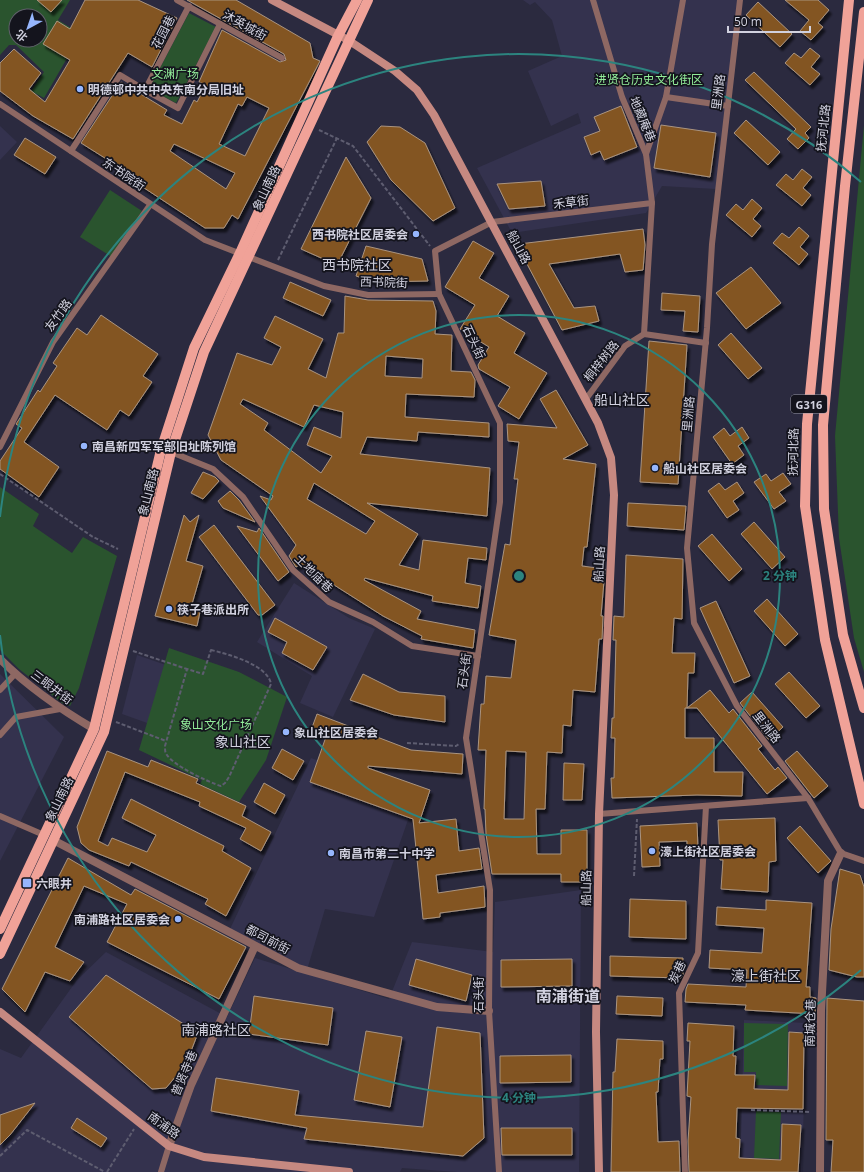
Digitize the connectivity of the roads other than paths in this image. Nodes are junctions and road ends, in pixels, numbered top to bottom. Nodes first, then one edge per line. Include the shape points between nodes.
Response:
1 (177, 0) edge
2 (272, 0) edge
3 (357, 0) edge
4 (368, 0) edge
5 (593, 0) edge
6 (683, 0) edge
7 (740, 0) edge
8 (849, 0) edge
9 (189, 6) junction
10 (864, 12) edge
11 (220, 24) junction
12 (338, 36) junction
13 (348, 40) junction
14 (282, 58) dead end
15 (145, 90) junction
16 (666, 97) junction
17 (0, 104) edge
18 (728, 106) junction
19 (71, 151) junction
20 (646, 154) junction
21 (652, 203) junction
22 (150, 205) junction
23 (492, 222) junction
24 (244, 254) junction
25 (439, 294) junction
26 (644, 334) junction
27 (706, 343) junction
28 (586, 399) junction
29 (0, 447) edge
30 (171, 452) junction
31 (478, 656) junction
32 (0, 659) edge
33 (15, 674) junction
34 (0, 690) edge
35 (864, 708) edge
36 (60, 709) junction
37 (94, 729) junction
38 (0, 735) edge
39 (808, 798) junction
40 (864, 804) edge
41 (706, 806) junction
42 (599, 814) junction
43 (0, 816) edge
44 (44, 835) junction
45 (53, 840) junction
46 (841, 853) junction
47 (864, 861) edge
48 (0, 929) edge
49 (255, 946) junction
50 (0, 954) edge
51 (489, 1011) junction
52 (0, 1012) edge
53 (169, 1146) junction
54 (160, 1172) edge
55 (349, 1172) edge
56 (499, 1172) edge
57 (598, 1172) edge
58 (685, 1172) edge
59 (820, 1172) edge

1 - 9 lane, 沐英城街
2 - 12 street, 船山路
3 - 12 main road, 象山南路
4 - 13 main road, 象山南路
5 - 20 lane, 地藏庵巷 via 622,97
6 - 16 lane
7 - 18 lane, 里洲路
8 - 40 main road, 抚河北路 / G316 via 807,424 805,506 825,640
9 - 11 lane, 沐英城街
9 - 15 lane, 花园巷
10 - 35 main road, G316 via 823,425 825,517 842,635
11 - 14 lane, 沐英城街
11 - 15 lane via 178,108
12 - 13 street, 船山路
12 - 24 main road, 象山南路
13 - 23 street, 船山路 via 395,70 417,90 434,115
13 - 24 main road, 象山南路 via 309,125
15 - 19 lane via 120,75
16 - 18 lane
16 - 20 lane
17 - 19 lane, 东书院街
18 - 27 lane, 里洲路 via 712,244
19 - 22 lane, 东书院街
20 - 21 lane
21 - 23 lane, 禾草街
21 - 26 lane
22 - 24 lane, 东书院街 via 205,240
22 - 29 lane, 友竹路 via 53,342
23 - 25 lane, 石头街 via 435,251
23 - 28 street, 船山路
24 - 25 lane, 西书院街 via 324,286 368,295
24 - 30 main road, 象山南路 via 204,352
24 - 37 main road, 象山南路 via 194,348 161,450
25 - 31 lane, 石头街 via 500,423 500,502
26 - 27 lane
26 - 28 lane, 桐梓树路 via 625,346
27 - 39 lane, 里洲路 via 687,548 694,623 737,706
28 - 42 street, 船山路 via 611,458 614,495
30 - 31 lane, 土地庙巷 via 213,469 243,497 293,570 328,602 373,622 412,646
30 - 45 main road, 象山南路 via 104,732
31 - 51 lane, 石头街 via 466,738 490,890
32 - 33 street, 三眼井街
33 - 34 lane
33 - 36 street, 三眼井街
36 - 37 street, 三眼井街
36 - 38 lane via 16,717
37 - 44 main road, 象山南路
39 - 41 lane
39 - 46 lane, 里洲路
41 - 42 lane
41 - 58 lane, 炭巷 via 698,953 679,993
42 - 57 street, 船山路 via 596,1032
43 - 44 lane
44 - 48 main road, 象山南路
45 - 49 street, 都司前街
45 - 50 main road, 象山南路
46 - 47 lane
46 - 59 street, 南城仓巷 via 828,881 821,1011
49 - 51 street, 都司前街 via 298,968 438,1007
49 - 53 street, 普贤寺巷 via 191,1085
51 - 56 lane, 石头街
52 - 53 street, 南浦路
53 - 54 lane
53 - 55 street, 南浦路 via 204,1157

